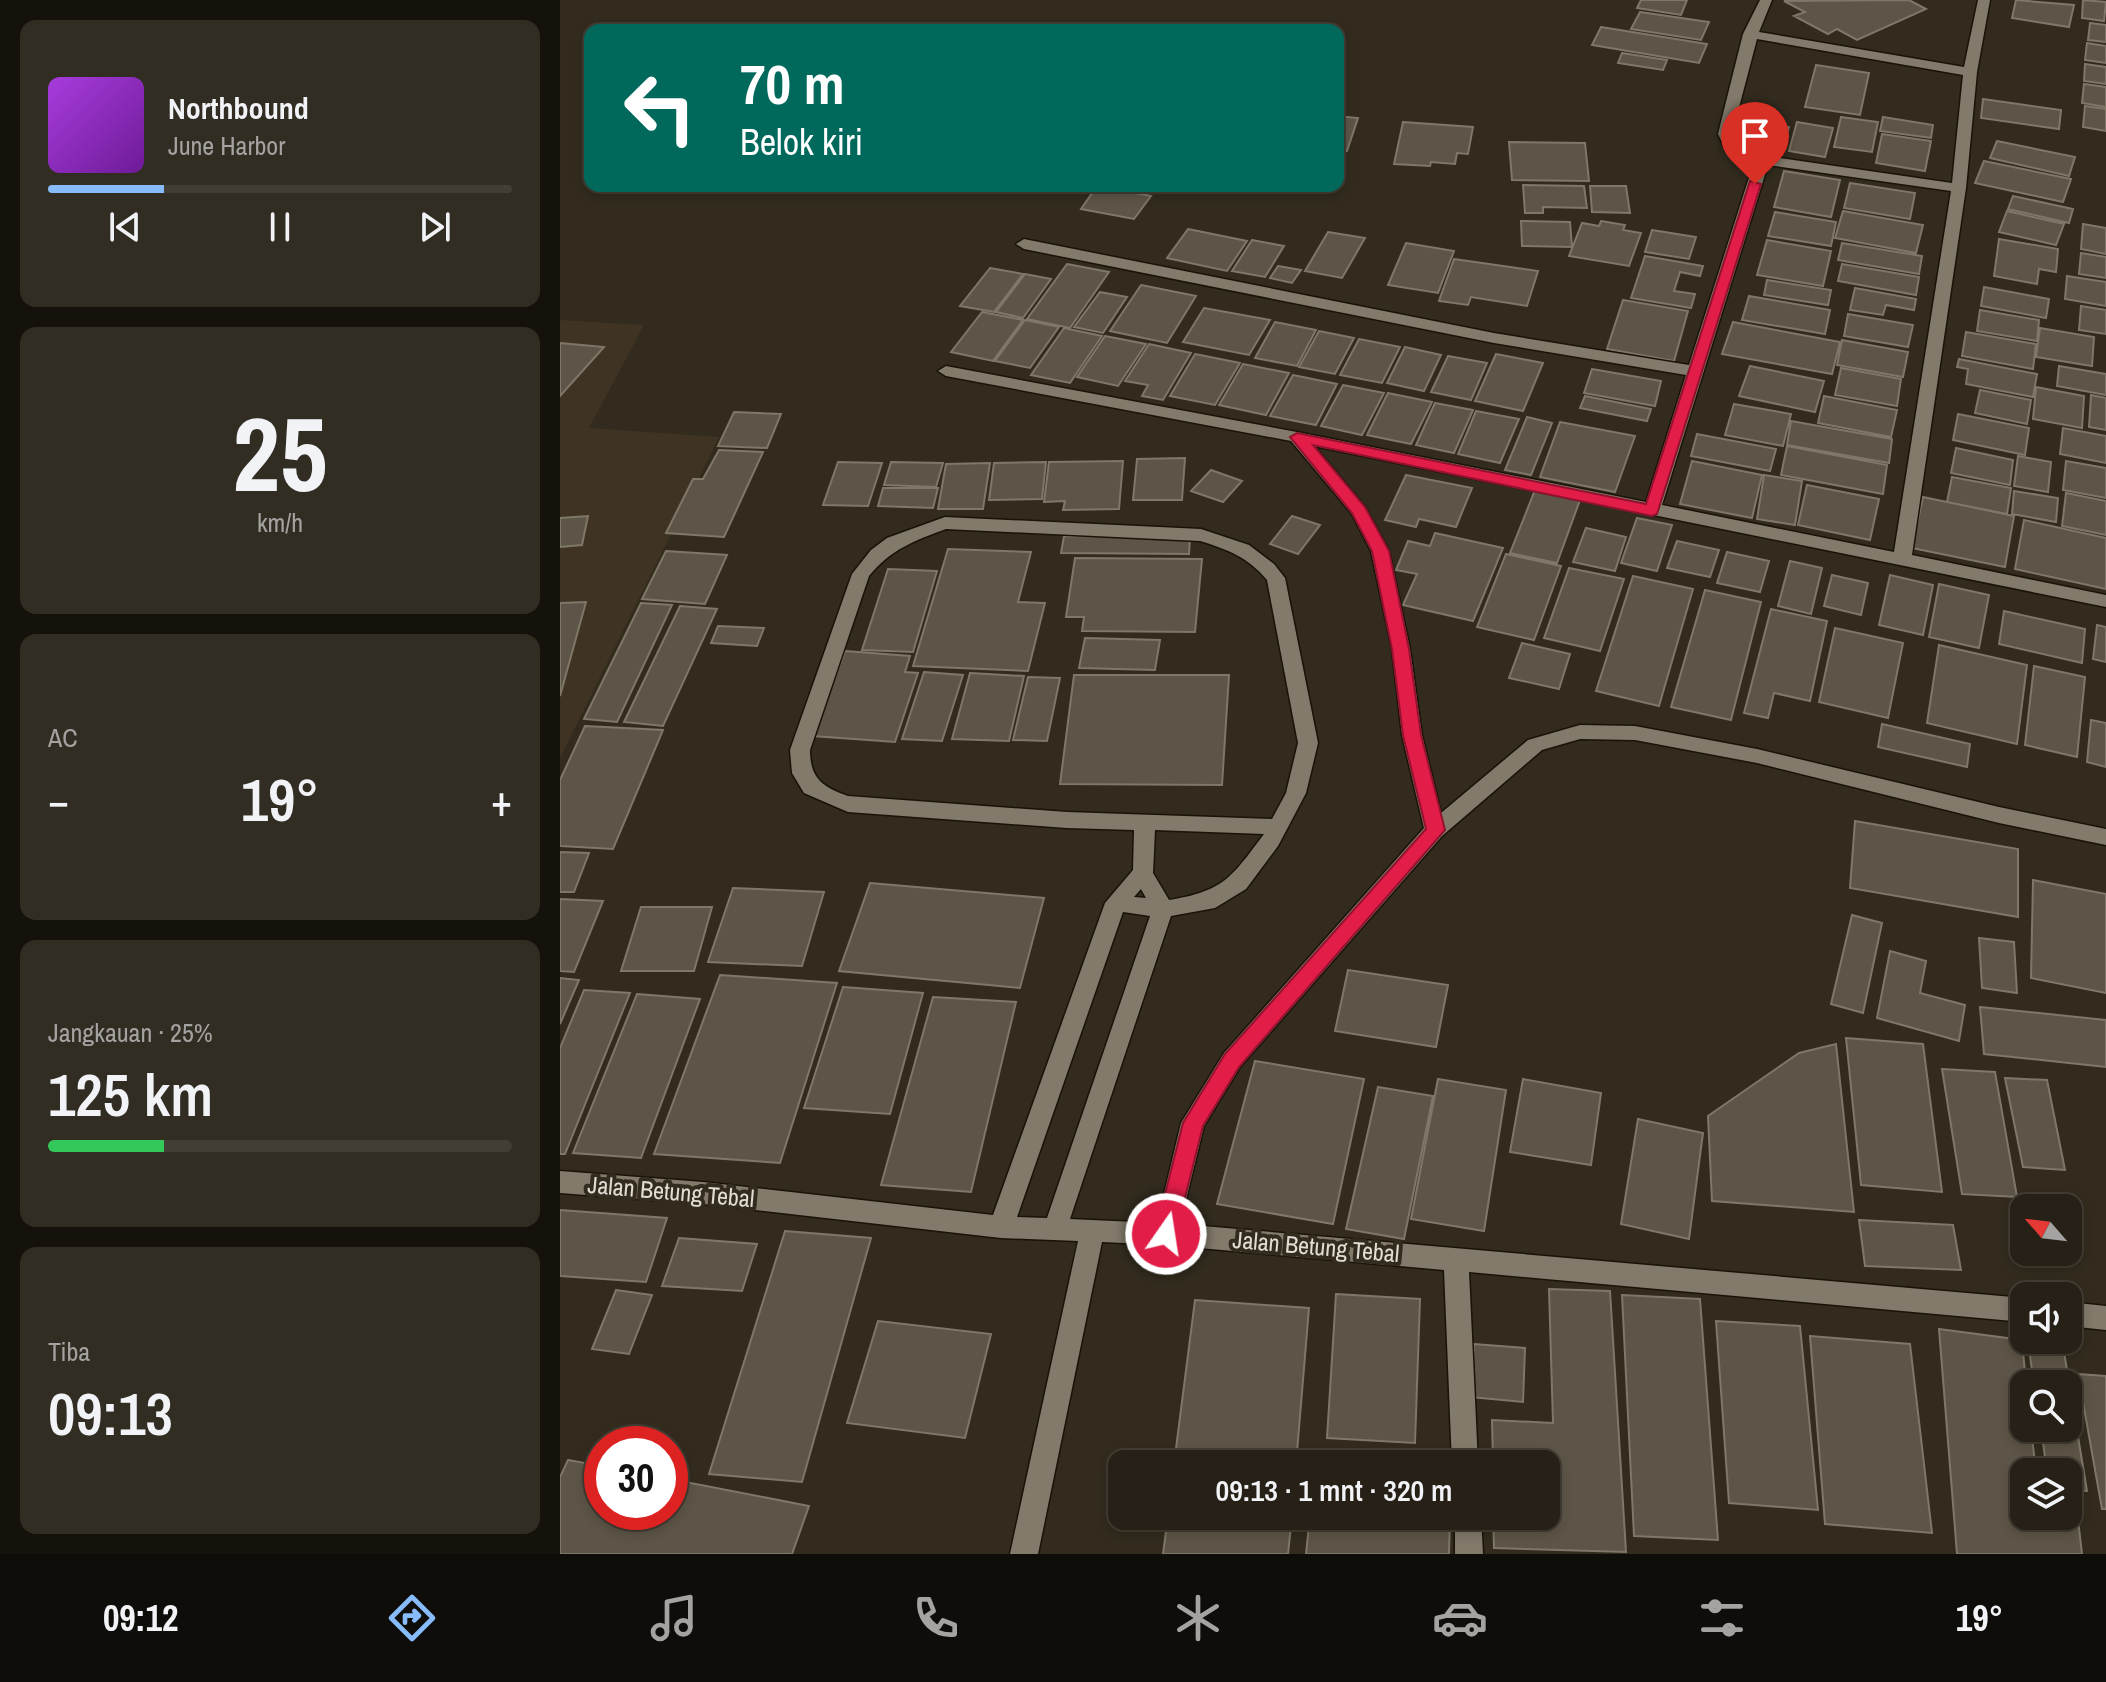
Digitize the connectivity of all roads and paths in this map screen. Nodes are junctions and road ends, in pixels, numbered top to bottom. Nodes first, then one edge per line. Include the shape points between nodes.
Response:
1 (1766, 0) edge
2 (1984, 0) edge
3 (1750, 34) junction
4 (1970, 72) junction
5 (1762, 160) junction
6 (1959, 188) junction
7 (1024, 244) dead end
8 (946, 371) dead end
9 (1695, 371) junction
10 (1297, 437) junction
11 (1652, 510) junction
12 (1902, 560) junction
13 (2106, 601) edge
14 (1145, 822) junction
15 (1278, 827) junction
16 (1435, 830) junction
17 (2106, 837) edge
18 (1143, 873) junction
19 (1116, 903) junction
20 (1163, 909) junction
21 (560, 1182) edge
22 (1001, 1227) junction
23 (1055, 1229) junction
24 (1093, 1229) junction
25 (1166, 1234) junction
26 (1456, 1260) junction
27 (2010, 1309) edge
28 (2082, 1315) edge
29 (2106, 1318) edge
30 (1464, 1450) edge
31 (1468, 1530) edge
32 (1024, 1554) edge
33 (1469, 1554) edge

1 - 3 street
2 - 4 street
3 - 4 street
3 - 5 street via 1725,134 1728,141
4 - 6 street
5 - 6 street
5 - 9 street
6 - 12 street
7 - 9 street via 1465,332
8 - 10 street
9 - 11 street
10 - 11 street
10 - 16 street via 1359,511 1380,551 1412,735
11 - 12 street
12 - 13 street
14 - 15 street
14 - 15 street via 848,804 807,785 798,768 800,750 861,574 877,554 912,532 945,523 1201,535 1261,558 1276,578 1308,743 1296,793
14 - 18 street
15 - 20 street via 1239,883 1208,902
16 - 17 street via 1535,745 1580,732 1635,733 1757,756
16 - 25 street via 1232,1060 1193,1123
18 - 19 street
18 - 20 street
19 - 20 street
19 - 22 street
20 - 23 street
21 - 22 street, Jalan Betung Tebal
22 - 23 street, Jalan Betung Tebal
23 - 24 street, Jalan Betung Tebal
24 - 25 street, Jalan Betung Tebal
24 - 32 street
25 - 26 street, Jalan Betung Tebal
26 - 27 street, Jalan Betung Tebal
26 - 30 street
28 - 29 street
31 - 33 street

